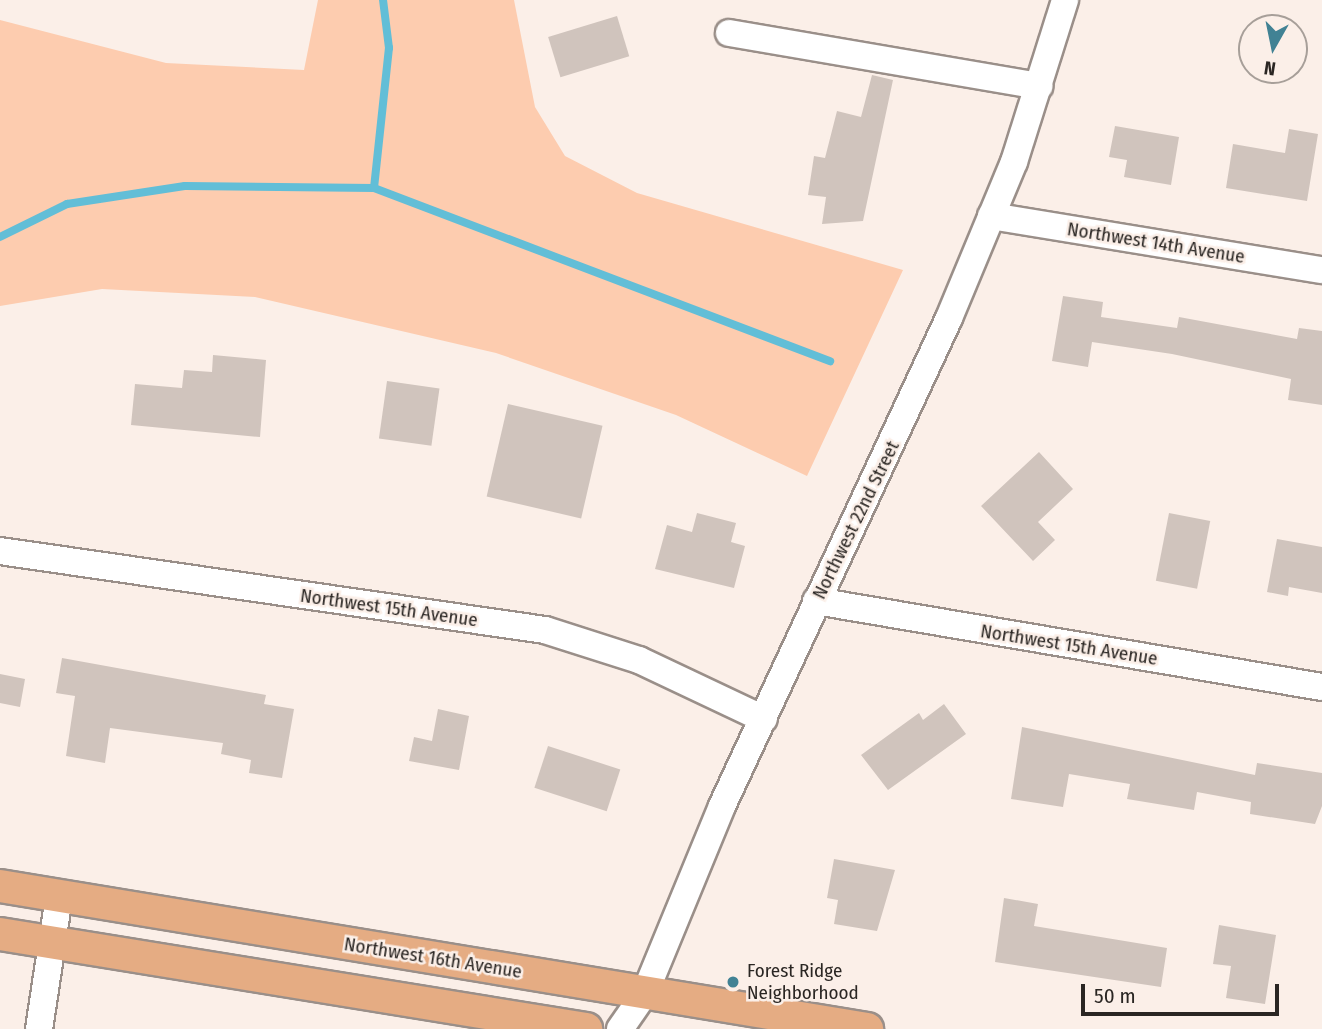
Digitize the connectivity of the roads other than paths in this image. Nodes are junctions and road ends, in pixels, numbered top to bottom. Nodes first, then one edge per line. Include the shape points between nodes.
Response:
1 (1065, 0) edge
2 (729, 33) dead end
3 (1040, 86) junction
4 (991, 216) junction
5 (1322, 270) edge
6 (0, 551) edge
7 (816, 601) junction
8 (1322, 687) edge
9 (764, 719) junction
10 (0, 886) edge
11 (59, 896) junction
12 (0, 934) edge
13 (53, 943) junction
14 (645, 993) junction
15 (39, 1029) edge
16 (586, 1029) edge
17 (620, 1029) edge
18 (867, 1029) edge

1 - 3 street, Northwest 22nd Street
2 - 3 street
3 - 4 street, Northwest 22nd Street
4 - 5 street, Northwest 14th Avenue
4 - 7 street, Northwest 22nd Street via 877,480
6 - 9 street, Northwest 15th Avenue via 545,630 639,660
7 - 8 street, Northwest 15th Avenue
7 - 9 street, Northwest 22nd Street
9 - 14 street, Northwest 22nd Street
10 - 11 main road, Northwest 16th Avenue
11 - 13 street
11 - 14 main road, Northwest 16th Avenue
12 - 13 main road
13 - 15 street
13 - 16 main road
14 - 17 street, Northwest 22nd Street
14 - 18 main road, Northwest 16th Avenue

